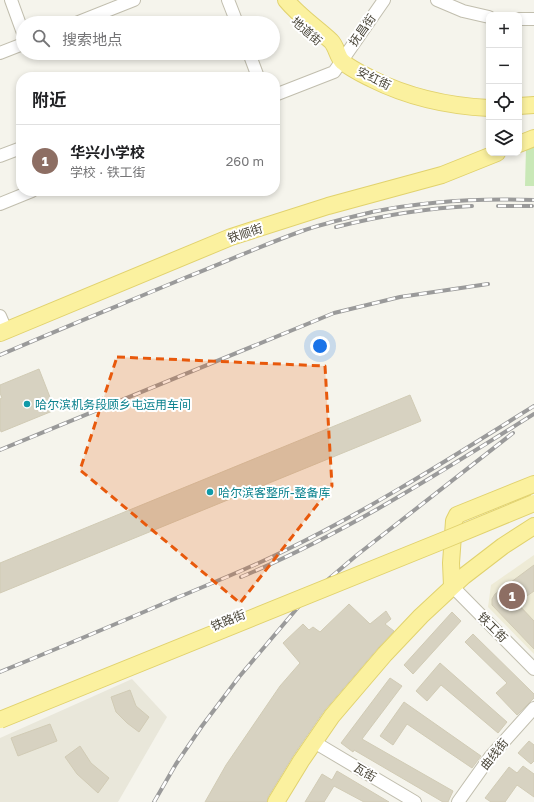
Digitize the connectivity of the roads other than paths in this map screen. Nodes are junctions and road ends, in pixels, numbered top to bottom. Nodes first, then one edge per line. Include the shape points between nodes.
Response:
1 (11, 0) edge
2 (134, 0) edge
3 (228, 0) edge
4 (274, 0) edge
5 (286, 0) edge
6 (384, 0) edge
7 (437, 0) edge
8 (17, 16) edge
9 (94, 16) edge
10 (234, 16) edge
11 (486, 16) edge
12 (522, 19) edge
13 (534, 19) edge
14 (16, 47) edge
15 (0, 53) edge
16 (252, 60) edge
17 (341, 61) junction
18 (256, 72) edge
19 (280, 93) edge
20 (534, 105) edge
21 (522, 106) edge
22 (486, 108) edge
23 (534, 138) edge
24 (522, 143) edge
25 (16, 150) edge
26 (0, 156) edge
27 (490, 156) edge
28 (20, 196) edge
29 (0, 204) edge
30 (2, 326) edge
31 (534, 484) edge
32 (534, 494) edge
33 (534, 503) edge
34 (534, 526) edge
35 (452, 586) junction
36 (534, 668) edge
37 (534, 708) edge
38 (0, 709) edge
39 (0, 720) edge
40 (314, 742) junction
41 (276, 802) edge
42 (416, 802) edge
43 (458, 802) edge

1 - 8 street
2 - 9 street
3 - 10 street
4 - 17 main road, 地道街 via 296,23
5 - 17 main road via 334,44
6 - 17 street, 抚昌街
7 - 11 street
12 - 13 street
14 - 15 street
16 - 18 street
17 - 19 street, 抚昌街 via 334,72
17 - 22 main road, 安红街 via 359,73 409,94 453,105
20 - 21 main road
23 - 24 main road
25 - 26 street
27 - 30 main road, 铁顺街 via 442,175 231,236
28 - 29 street
31 - 35 main road via 457,515 454,521 450,563
32 - 38 main road, 铁路街 via 224,622
33 - 39 main road, bridge
34 - 35 main road via 503,546
35 - 36 street, 铁工街
35 - 40 main road via 360,682
37 - 43 street, 曲线街 via 490,757
40 - 41 main road
40 - 42 street, 瓦街

